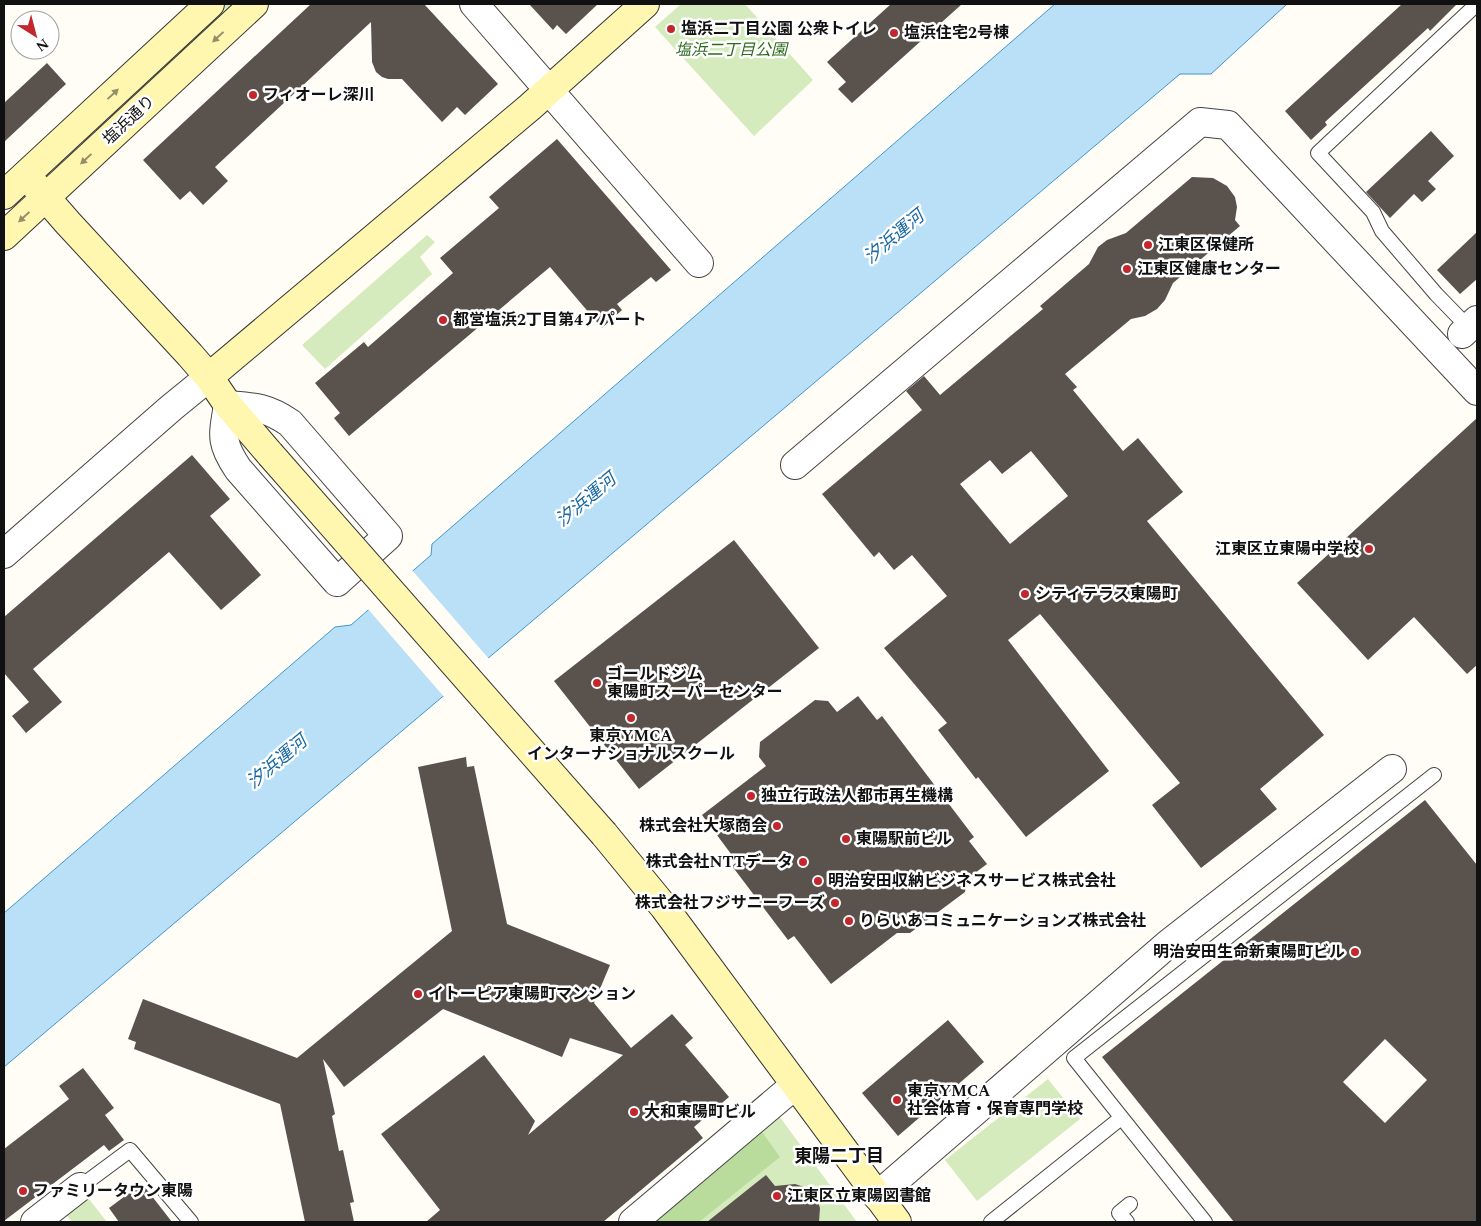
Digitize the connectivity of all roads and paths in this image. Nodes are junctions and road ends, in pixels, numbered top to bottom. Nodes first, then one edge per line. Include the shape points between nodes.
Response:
1 (210, 4) edge
2 (254, 4) edge
3 (474, 4) edge
4 (645, 4) edge
5 (1477, 4) edge
6 (549, 92) junction
7 (26, 175) junction
8 (4, 195) edge
9 (45, 197) junction
10 (4, 236) edge
11 (699, 263) dead end
12 (1470, 327) edge
13 (209, 377) junction
14 (1477, 391) edge
15 (228, 405) junction
16 (795, 465) dead end
17 (4, 554) edge
18 (1392, 769) dead end
19 (1434, 775) dead end
20 (795, 1085) junction
21 (1122, 1118) junction
22 (80, 1187) joint
23 (877, 1196) junction
24 (1130, 1204) dead end
25 (35, 1222) edge
26 (191, 1222) edge
27 (633, 1222) edge
28 (897, 1222) edge
29 (991, 1222) edge
30 (1127, 1222) edge
31 (1205, 1222) edge

7 -> 1 street, 塩浜通り
2 -> 9 street, 塩浜通り
3 - 6 street
4 - 6 street
5 - 12 lane via 1318,153 1373,212 1382,231 1436,294
6 - 11 street
6 - 13 street
7 - 8 street, 塩浜通り
7 - 9 street
9 -> 10 street, 塩浜通り
9 - 13 street
13 - 15 street
13 - 17 street
14 - 16 street via 1228,125 1200,122
15 - 15 street via 276,413 290,423 388,536 337,582 228,454 223,436
15 - 20 street, bridge via 604,834 664,907
18 - 23 street via 1168,944
19 - 21 lane via 1074,1058
20 - 23 street
20 - 27 street
21 - 29 lane
21 - 31 lane
22 - 25 street
22 - 26 lane via 130,1150
23 - 28 street
24 - 30 lane via 1119,1213

